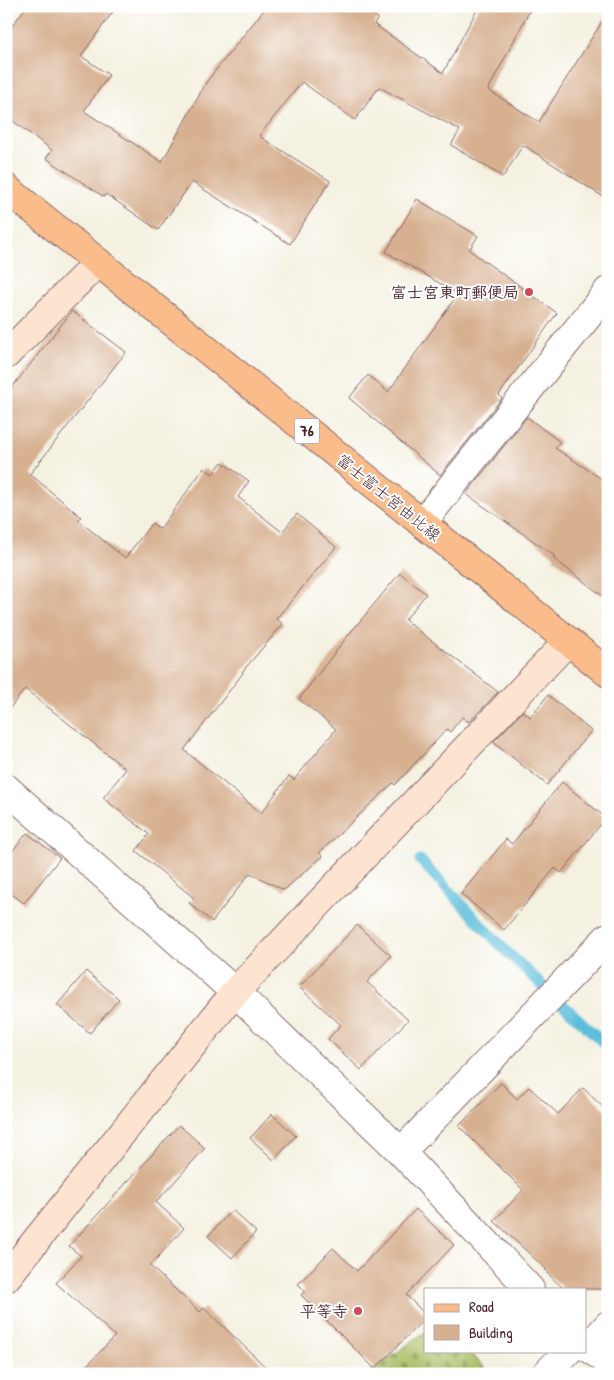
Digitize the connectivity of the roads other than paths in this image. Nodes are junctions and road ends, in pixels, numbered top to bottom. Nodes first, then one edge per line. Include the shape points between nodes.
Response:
1 (6, 188) edge
2 (98, 262) junction
3 (608, 291) edge
4 (6, 355) edge
5 (422, 523) junction
6 (568, 642) junction
7 (608, 673) edge
8 (6, 788) edge
9 (608, 936) edge
10 (235, 992) junction
11 (401, 1152) junction
12 (6, 1278) edge
13 (529, 1288) edge
14 (608, 1325) edge
15 (587, 1352) edge
16 (546, 1374) edge

1 - 2 main road, 富士富士宮由比線 / 76
2 - 4 street
2 - 5 main road, 富士富士宮由比線 / 76
3 - 5 street
5 - 6 main road, 富士富士宮由比線 / 76
6 - 7 main road, 富士富士宮由比線 / 76
6 - 10 street
8 - 10 street
9 - 11 street
10 - 11 street
10 - 12 street
11 - 13 street
14 - 15 street
15 - 16 street

